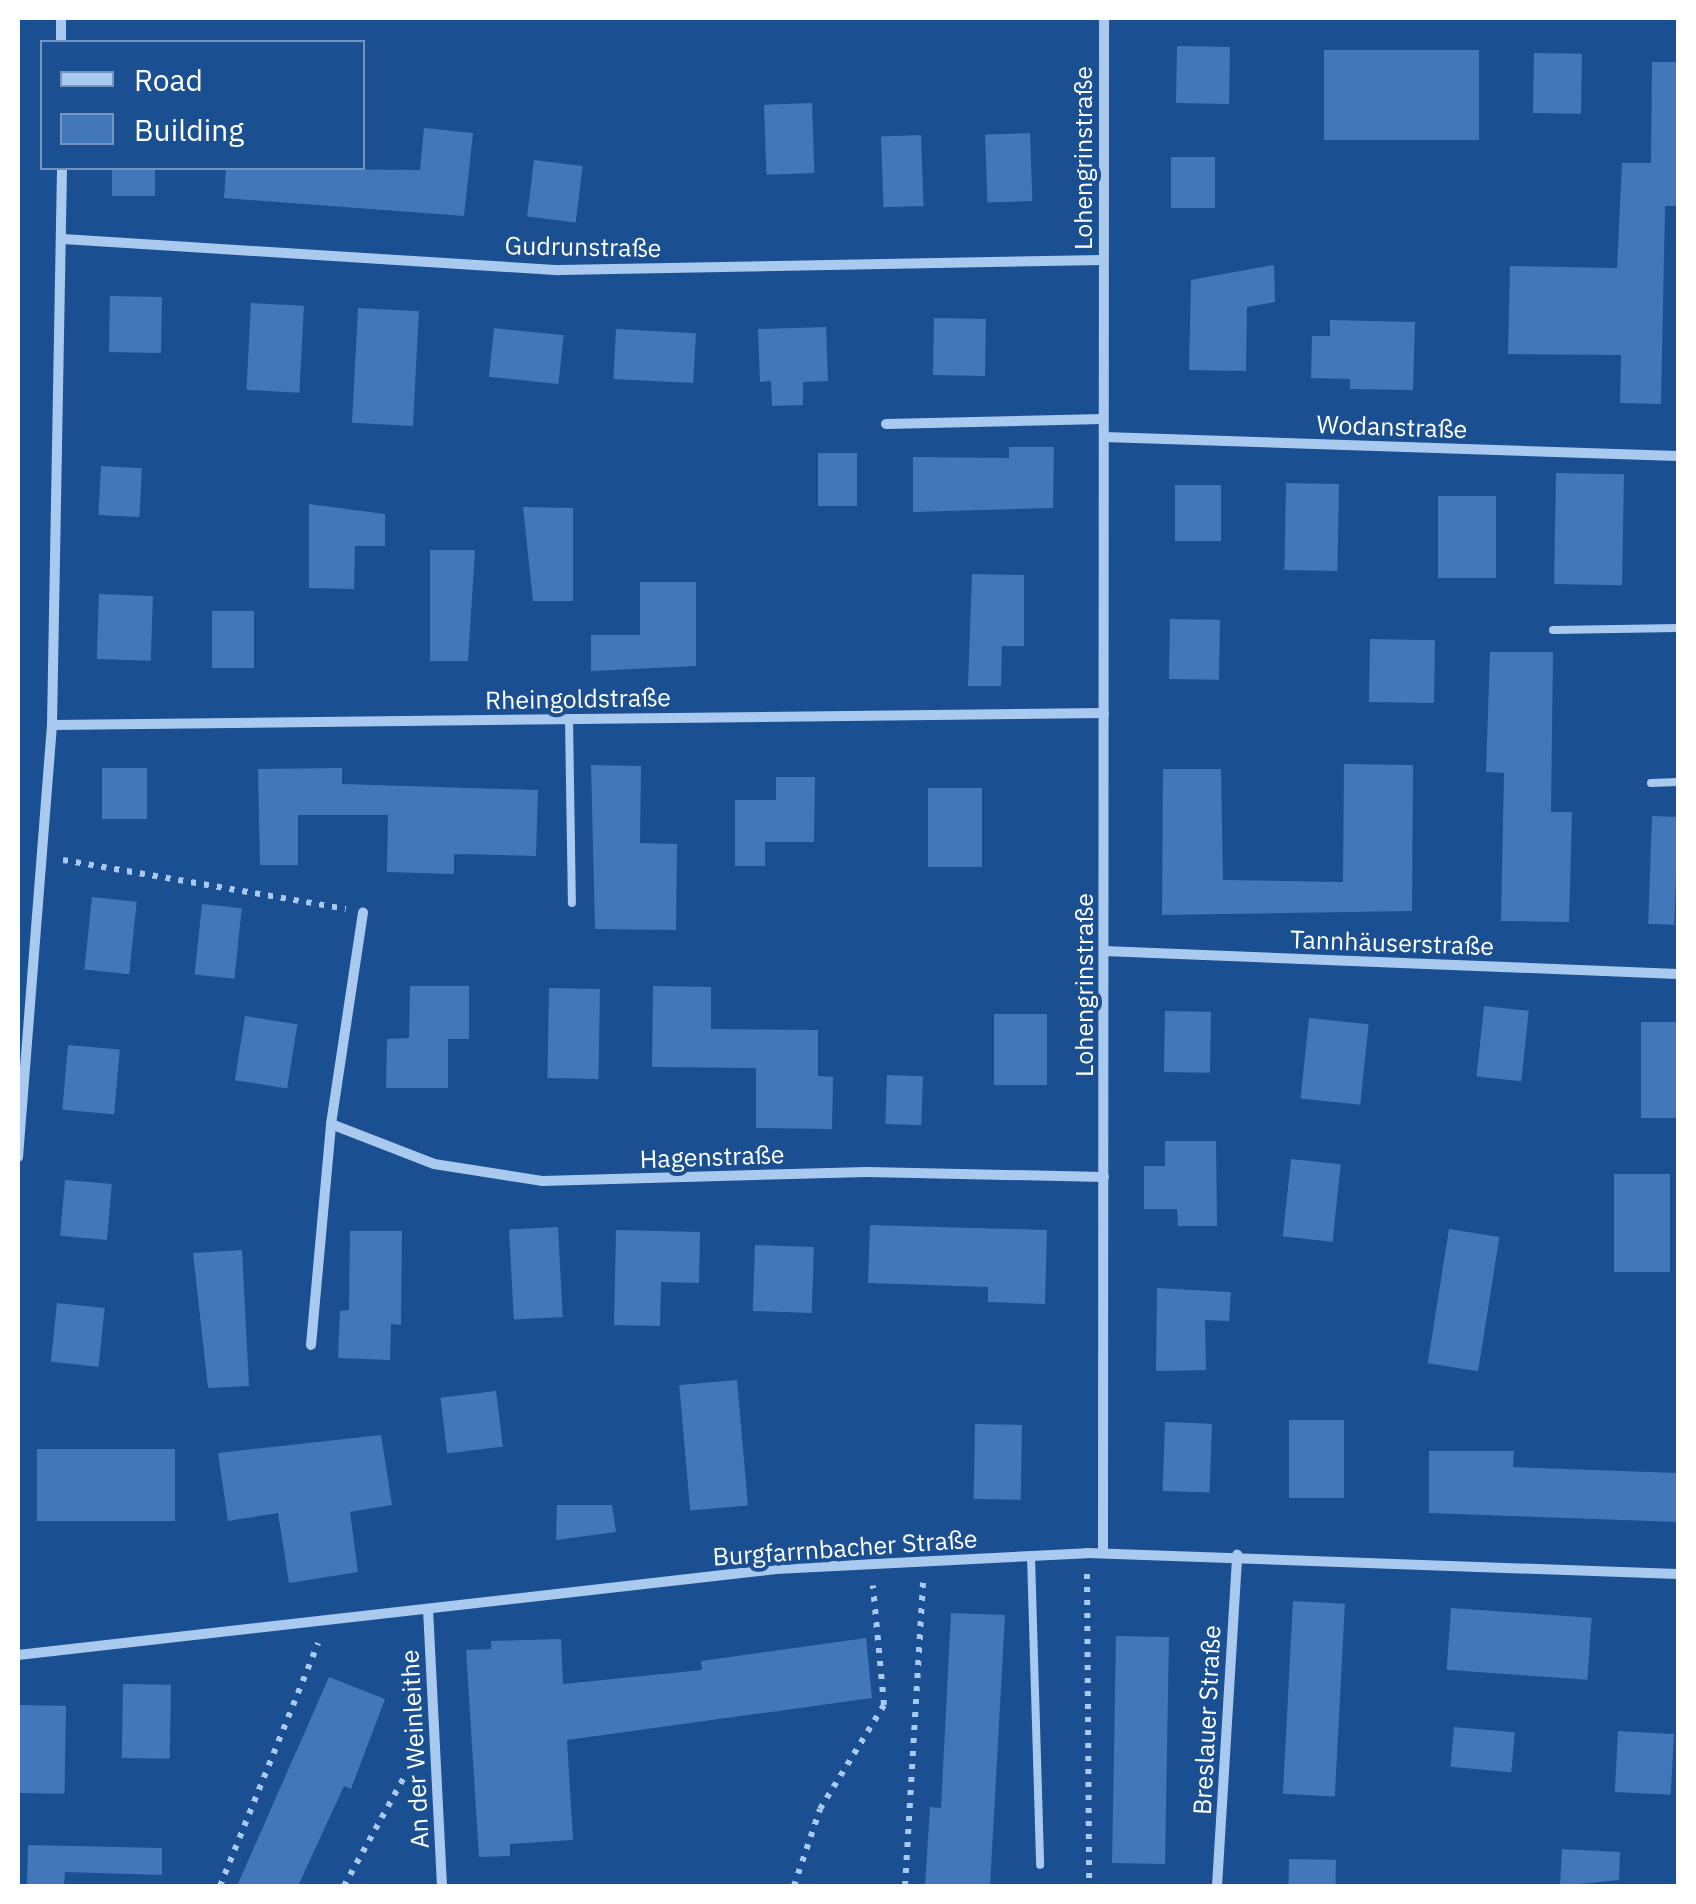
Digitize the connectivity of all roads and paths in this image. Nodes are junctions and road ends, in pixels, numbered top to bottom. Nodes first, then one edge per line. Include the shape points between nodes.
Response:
1 (1104, 18) edge
2 (62, 170) edge
3 (63, 239) junction
4 (1103, 260) junction
5 (1103, 418) junction
6 (886, 424) dead end
7 (1104, 437) junction
8 (1678, 456) edge
9 (1678, 628) edge
10 (1553, 630) dead end
11 (1104, 712) junction
12 (569, 719) junction
13 (52, 725) junction
14 (1651, 782) dead end
15 (1678, 782) edge
16 (45, 857) junction
17 (572, 903) dead end
18 (363, 912) joint
19 (1104, 951) junction
20 (1678, 974) edge
21 (331, 1124) junction
22 (18, 1157) edge
23 (1104, 1177) junction
24 (311, 1345) dead end
25 (1103, 1552) junction
26 (1088, 1553) junction
27 (1031, 1556) junction
28 (1237, 1556) junction
29 (924, 1562) junction
30 (870, 1565) junction
31 (1678, 1574) edge
32 (428, 1609) junction
33 (318, 1622) junction
34 (18, 1655) edge
35 (436, 1760) junction
36 (1040, 1865) dead end
37 (220, 1886) edge
38 (344, 1886) edge
39 (442, 1886) edge
40 (794, 1886) edge
41 (905, 1886) edge
42 (1089, 1886) edge
43 (1217, 1886) edge

1 - 4 street, Lohengrinstraße
2 - 3 street
3 - 4 street, Gudrunstraße via 559,270
3 - 13 street
4 - 5 street, Lohengrinstraße
5 - 6 street
5 - 7 street, Lohengrinstraße
7 - 8 street, Wodanstraße
7 - 11 street, Lohengrinstraße
9 - 10 lane
11 - 12 street, Rheingoldstraße
11 - 19 street, Lohengrinstraße
12 - 13 street, Rheingoldstraße
12 - 17 lane
13 - 16 street
14 - 15 lane
16 - 18 path
16 - 22 street
18 - 21 street
19 - 20 street, Tannhäuserstraße
19 - 23 street, Lohengrinstraße
21 - 23 street, Hagenstraße via 434,1164 542,1181 868,1172
21 - 24 street
23 - 25 street, Lohengrinstraße
25 - 26 street, Burgfarrnbacher Straße
25 - 28 street, Burgfarrnbacher Straße
26 - 27 street, Burgfarrnbacher Straße
26 - 42 path
27 - 29 street, Burgfarrnbacher Straße
27 - 36 lane
28 - 31 street, Burgfarrnbacher Straße
28 - 43 street, Breslauer Straße
29 - 30 street, Burgfarrnbacher Straße
29 - 41 path
30 - 32 street, Burgfarrnbacher Straße
30 - 40 path via 884,1705 820,1809
32 - 33 street, Burgfarrnbacher Straße
32 - 35 street, An der Weinleithe
33 - 34 street, Burgfarrnbacher Straße
33 - 37 path via 318,1652
35 - 38 path via 412,1762
35 - 39 street, An der Weinleithe

